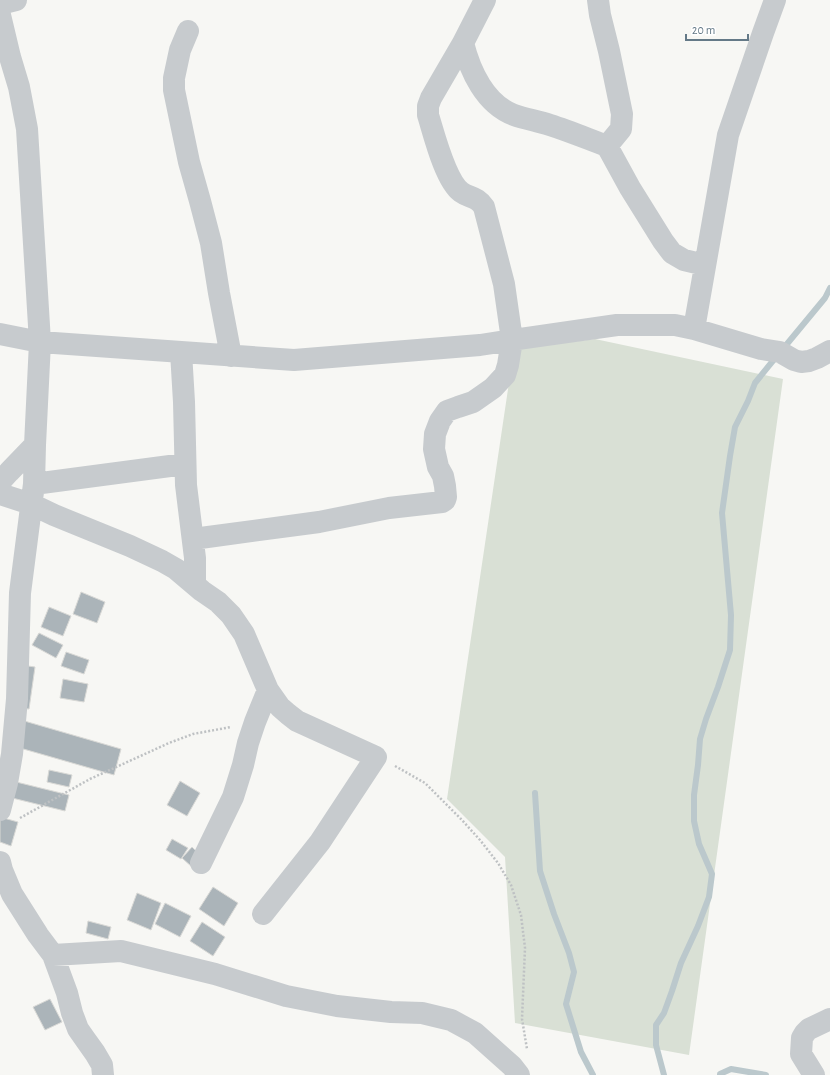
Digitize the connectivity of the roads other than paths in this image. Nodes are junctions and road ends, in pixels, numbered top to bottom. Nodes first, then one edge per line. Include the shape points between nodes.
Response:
1 (16, 0) edge
2 (485, 0) edge
3 (598, 0) edge
4 (775, 0) edge
5 (0, 4) edge
6 (0, 15) edge
7 (188, 31) dead end
8 (463, 43) junction
9 (607, 146) junction
10 (705, 265) junction
11 (694, 329) junction
12 (0, 334) edge
13 (512, 340) junction
14 (40, 342) junction
15 (830, 351) edge
16 (181, 352) junction
17 (231, 356) junction
18 (35, 445) junction
19 (185, 464) junction
20 (0, 482) edge
21 (0, 494) edge
22 (33, 494) junction
23 (193, 539) junction
24 (195, 584) junction
25 (268, 690) junction
26 (7, 816) edge
27 (0, 862) edge
28 (201, 863) dead end
29 (263, 914) dead end
30 (53, 955) junction
31 (830, 1019) edge
32 (525, 1074) edge
33 (103, 1075) edge
34 (814, 1075) edge

1 - 5 street
2 - 8 street
3 - 9 street via 622,114 621,129
4 - 10 street via 728,135
6 - 14 street via 27,129
7 - 17 street via 180,50 174,90 210,243
8 - 9 street via 477,81 490,99 502,108 513,115 548,124
8 - 13 street via 431,98 428,115 444,166 452,181 461,192 478,200 484,207 504,284
9 - 10 street via 630,188 672,253 684,260
10 - 11 street
11 - 13 street via 676,325 617,325
11 - 15 street via 761,349 780,352 801,362 818,358
12 - 14 street
13 - 17 street via 480,345 294,360
13 - 23 street via 505,376 473,402 447,412 440,421 435,434 434,449 445,486 446,497 442,502
14 - 16 street
14 - 18 street
16 - 17 street
16 - 19 street
18 - 20 street
18 - 22 street
19 - 22 street
19 - 23 street
21 - 22 street
22 - 24 street via 54,515 162,560
22 - 26 street via 20,593 17,699 7,783
23 - 24 street
24 - 25 street via 231,615 244,634
25 - 28 street via 248,743 233,797
25 - 29 street via 280,706 297,721 376,757 320,842
27 - 30 street via 12,894
30 - 32 street via 121,951 215,974 286,996 337,1006 422,1013 451,1020 475,1033 512,1066
30 - 33 street via 78,1029 102,1065
31 - 34 street via 809,1029 802,1038 801,1054

